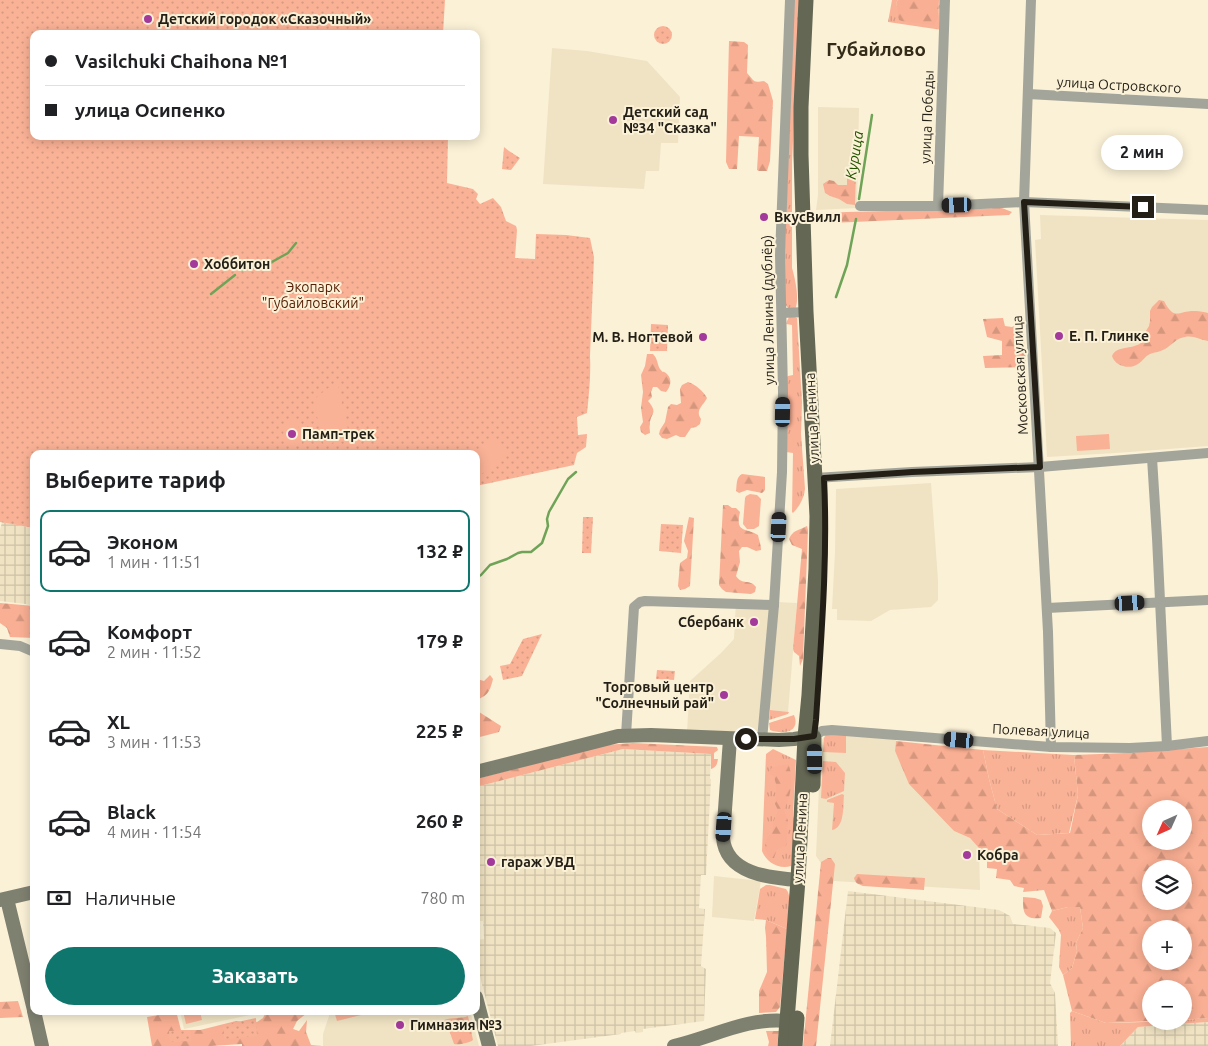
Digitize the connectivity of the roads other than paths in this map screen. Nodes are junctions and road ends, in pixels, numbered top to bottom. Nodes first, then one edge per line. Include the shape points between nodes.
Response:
1 (790, 0) edge
2 (806, 0) edge
3 (816, 0) edge
4 (945, 0) edge
5 (1031, 0) edge
6 (1028, 94) junction
7 (1208, 104) edge
8 (1024, 202) junction
9 (860, 206) dead end
10 (938, 206) junction
11 (1208, 210) edge
12 (806, 312) junction
13 (782, 313) junction
14 (1208, 453) edge
15 (1152, 458) junction
16 (1040, 467) junction
17 (819, 478) junction
18 (1208, 600) edge
19 (1160, 602) junction
20 (774, 605) junction
21 (1047, 608) junction
22 (0, 644) edge
23 (30, 650) edge
24 (626, 735) junction
25 (810, 736) junction
26 (730, 739) junction
27 (762, 740) junction
28 (1208, 742) edge
29 (1168, 746) junction
30 (1051, 747) junction
31 (480, 771) edge
32 (798, 880) junction
33 (30, 893) edge
34 (4, 900) edge
35 (30, 996) edge
36 (480, 1012) edge
37 (35, 1015) edge
38 (787, 1021) junction
39 (718, 1039) edge
40 (42, 1046) edge
41 (489, 1046) edge
42 (674, 1046) edge
43 (784, 1046) edge
44 (795, 1046) edge

1 - 13 street, улица Ленина (дублёр) via 780,255
2 - 12 main road, улица Ленина via 800,122
3 - 17 main road, улица Ленина via 810,155
4 - 10 street, улица Победы
5 - 6 street, Московская улица
6 - 7 street, улица Островского
6 - 8 street, Московская улица
8 - 10 street
8 - 11 street
8 - 16 street, Московская улица
9 - 10 street
12 - 13 street
12 - 17 main road, улица Ленина
13 - 20 street, улица Ленина (дублёр) via 781,481
14 - 15 street
15 - 16 street
15 - 19 street
16 - 17 street
16 - 21 street, Московская улица
17 - 25 main road, улица Ленина via 826,530 825,570 816,720
18 - 19 street
19 - 21 street
19 - 29 street
20 - 24 street via 645,601 634,606
20 - 27 street, улица Ленина (дублёр)
21 - 30 street, Московская улица
22 - 23 street
24 - 26 street
24 - 31 street
25 - 27 street
25 - 30 street, Полевая улица via 832,730
25 - 32 main road, улица Ленина
25 - 44 main road, улица Ленина via 815,759
26 - 27 street
26 - 32 street via 726,851 734,862 747,870
28 - 29 street, Полевая улица
29 - 30 street, Полевая улица
32 - 38 main road, улица Ленина
33 - 34 street
34 - 35 street
36 - 41 street
37 - 40 street
38 - 39 street via 754,1022 733,1027
38 - 43 main road, улица Ленина
39 - 42 street

